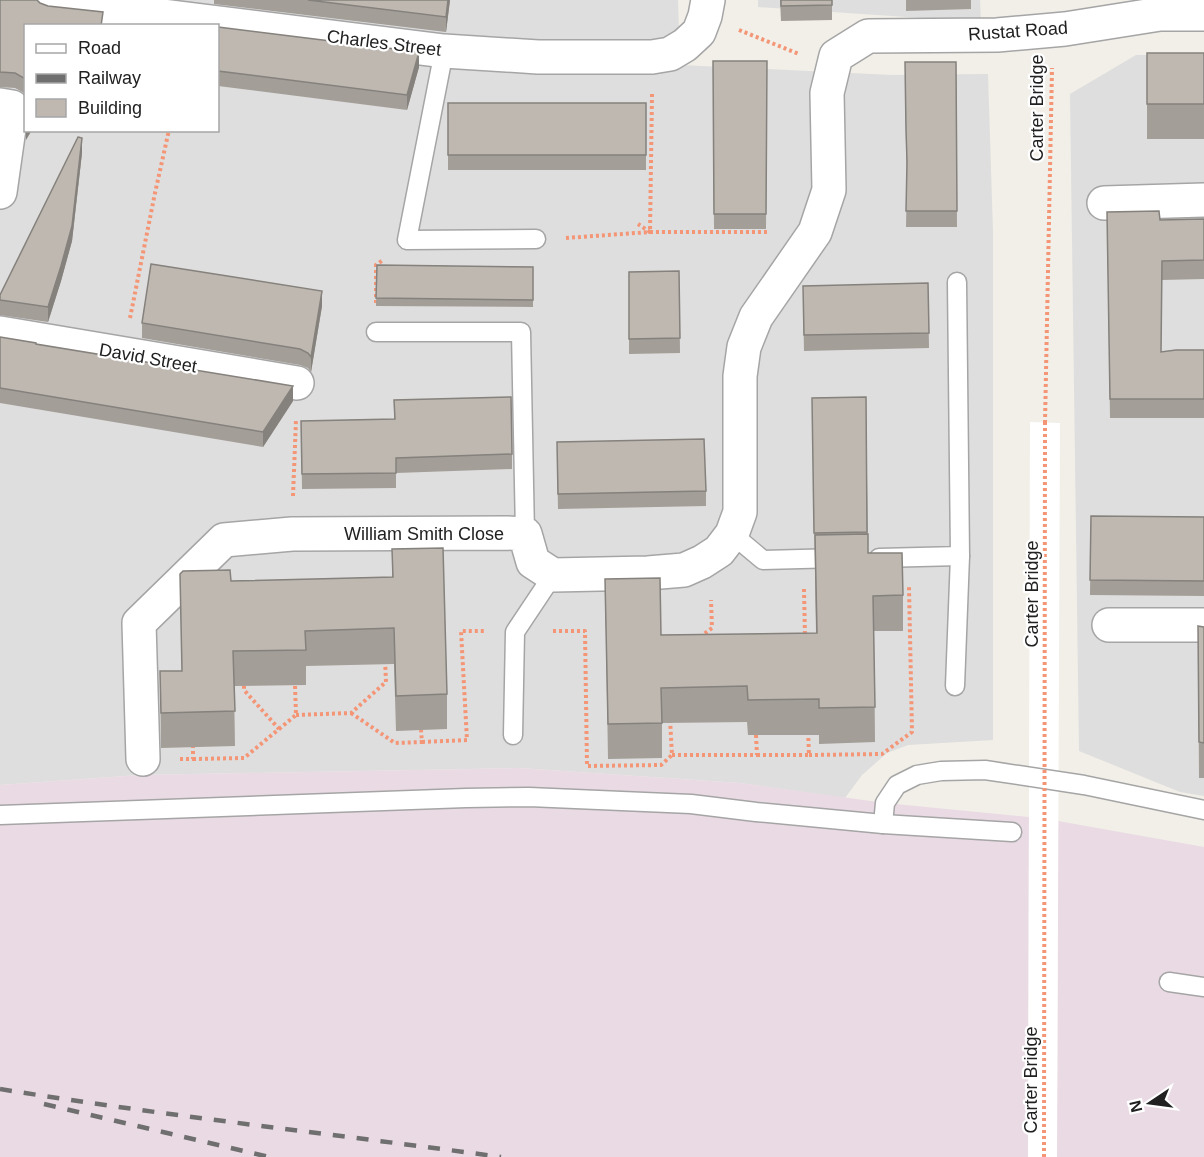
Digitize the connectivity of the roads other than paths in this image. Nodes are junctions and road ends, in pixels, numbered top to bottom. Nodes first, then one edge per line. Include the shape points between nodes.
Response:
1 (47, 0) edge
2 (706, 8) edge
3 (1204, 14) edge
4 (444, 51) junction
5 (6, 106) edge
6 (0, 192) edge
7 (1204, 200) edge
8 (1104, 204) dead end
9 (536, 239) road end
10 (957, 282) dead end
11 (376, 332) road end
12 (0, 333) edge
13 (297, 383) road end
14 (525, 534) junction
15 (732, 534) junction
16 (960, 556) junction
17 (553, 575) junction
18 (1109, 625) dead end
19 (1204, 625) edge
20 (955, 686) dead end
21 (513, 735) dead end
22 (143, 759) dead end
23 (1204, 810) edge
24 (0, 815) edge
25 (883, 824) junction
26 (1012, 832) dead end
27 (1169, 982) dead end
28 (1204, 987) edge

1 - 4 street, Charles Street
2 - 4 street, Charles Street via 699,32 685,45 670,54 652,57 538,57
3 - 15 street, Rustat Road via 1160,14 997,35 868,36 836,56 827,93 829,190 815,232 756,317 744,347 740,376 740,512
4 - 9 lane via 407,240
5 - 6 street
7 - 8 street
10 - 16 lane
11 - 14 lane via 521,332
12 - 13 street, David Street
14 - 17 street, William Smith Close via 533,562
14 - 22 street, William Smith Close via 292,534 224,540 139,623
15 - 16 lane via 763,560
15 - 17 street via 719,551 684,570
16 - 20 lane
17 - 21 lane via 515,632
18 - 19 street
23 - 25 lane via 1084,785 985,770 940,771 897,785 885,803
24 - 25 lane via 529,797 691,804
25 - 26 lane
27 - 28 lane

